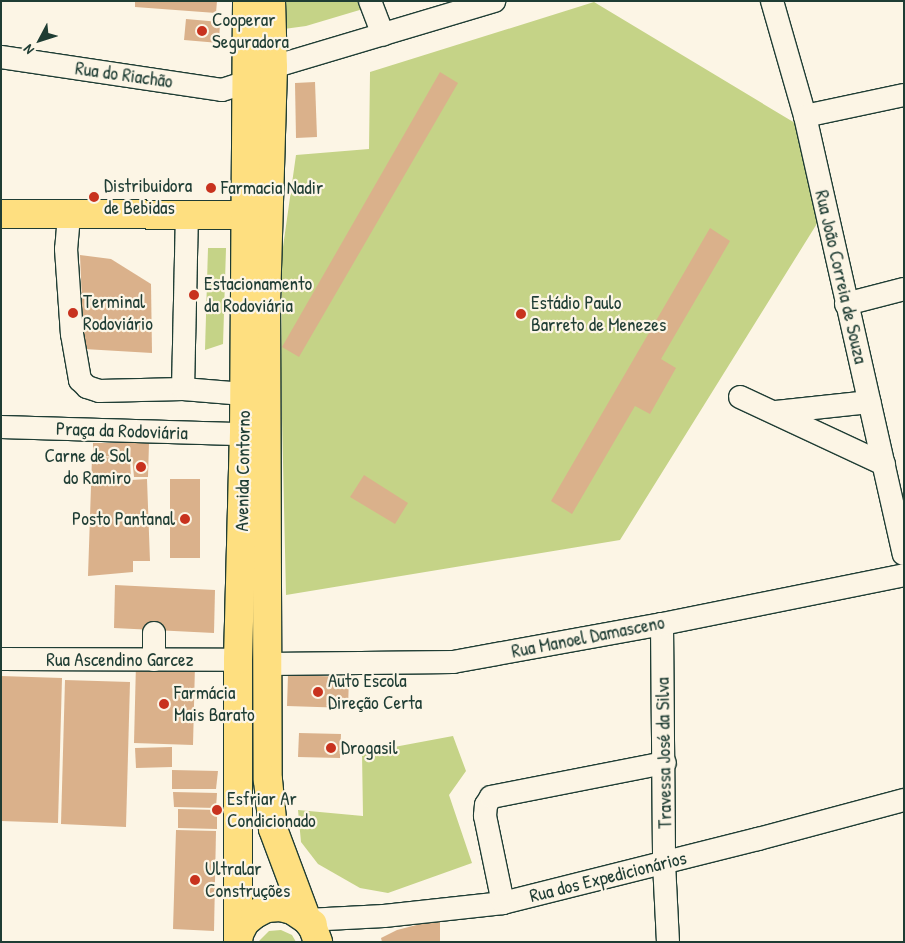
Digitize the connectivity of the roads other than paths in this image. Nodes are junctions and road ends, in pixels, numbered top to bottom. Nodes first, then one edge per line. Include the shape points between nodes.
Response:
1 (246, 1) edge
2 (271, 1) edge
3 (370, 1) edge
4 (494, 1) edge
5 (772, 1) edge
6 (383, 35) junction
7 (1, 57) edge
8 (273, 67) junction
9 (247, 82) junction
10 (904, 94) edge
11 (805, 116) junction
12 (1, 214) edge
13 (188, 214) junction
14 (244, 215) junction
15 (69, 216) junction
16 (904, 289) edge
17 (846, 304) junction
18 (183, 389) junction
19 (244, 394) junction
20 (740, 398) dead end
21 (869, 402) junction
22 (775, 412) junction
23 (1, 427) edge
24 (244, 434) junction
25 (884, 464) junction
26 (898, 503) edge
27 (904, 554) edge
28 (904, 575) edge
29 (662, 624) junction
30 (154, 633) dead end
31 (1, 660) edge
32 (154, 660) junction
33 (238, 660) junction
34 (268, 664) junction
35 (665, 764) junction
36 (904, 800) edge
37 (664, 863) junction
38 (503, 903) junction
39 (313, 931) edge
40 (238, 942) edge
41 (337, 942) edge
42 (668, 942) edge

1 - 9 main road, Avenida Contorno
2 - 8 main road, Avenida Contorno
3 - 6 street
4 - 6 street, Rua do Riachão
5 - 11 street, Rua João Correia de Souza
6 - 8 street, Rua do Riachão
7 - 9 street, Rua do Riachão via 222,90
8 - 9 street, Rua do Riachão
8 - 34 main road, Avenida Contorno via 266,299
9 - 14 main road, Avenida Contorno
10 - 11 street
11 - 17 street, Rua João Correia de Souza
12 - 15 main road
13 - 14 main road
13 - 15 main road
13 - 18 street
14 - 19 main road, Avenida Contorno
15 - 18 street via 66,249 80,380 86,388 99,391
16 - 17 street
17 - 21 street, Rua João Correia de Souza
18 - 19 street
19 - 24 main road, Avenida Contorno
20 - 22 street
21 - 22 street
21 - 25 street, Rua João Correia de Souza
22 - 25 street
23 - 24 street, Praça da Rodoviária
24 - 33 main road, Avenida Contorno
25 - 26 street, Rua João Correia de Souza
26 - 27 street, Rua João Correia de Souza
28 - 29 street, Rua Manoel Damasceno
29 - 34 street, Rua Manoel Damasceno via 453,662
29 - 35 street, Travessa José da Silva
30 - 32 street
31 - 32 street, Rua Ascendino Garcez
32 - 33 street, Rua Ascendino Garcez
33 - 40 main road, Avenida Contorno
34 - 39 main road, Avenida Contorno via 268,780 273,830
35 - 37 street, Travessa José da Silva
35 - 38 street via 491,797 485,816
36 - 37 street, Rua dos Expedicionários
37 - 38 street, Rua dos Expedicionários
37 - 42 street, Travessa José da Silva
38 - 39 street, Rua dos Expedicionários via 384,916
39 - 40 main road via 292,910 267,908 246,922
39 - 41 main road

